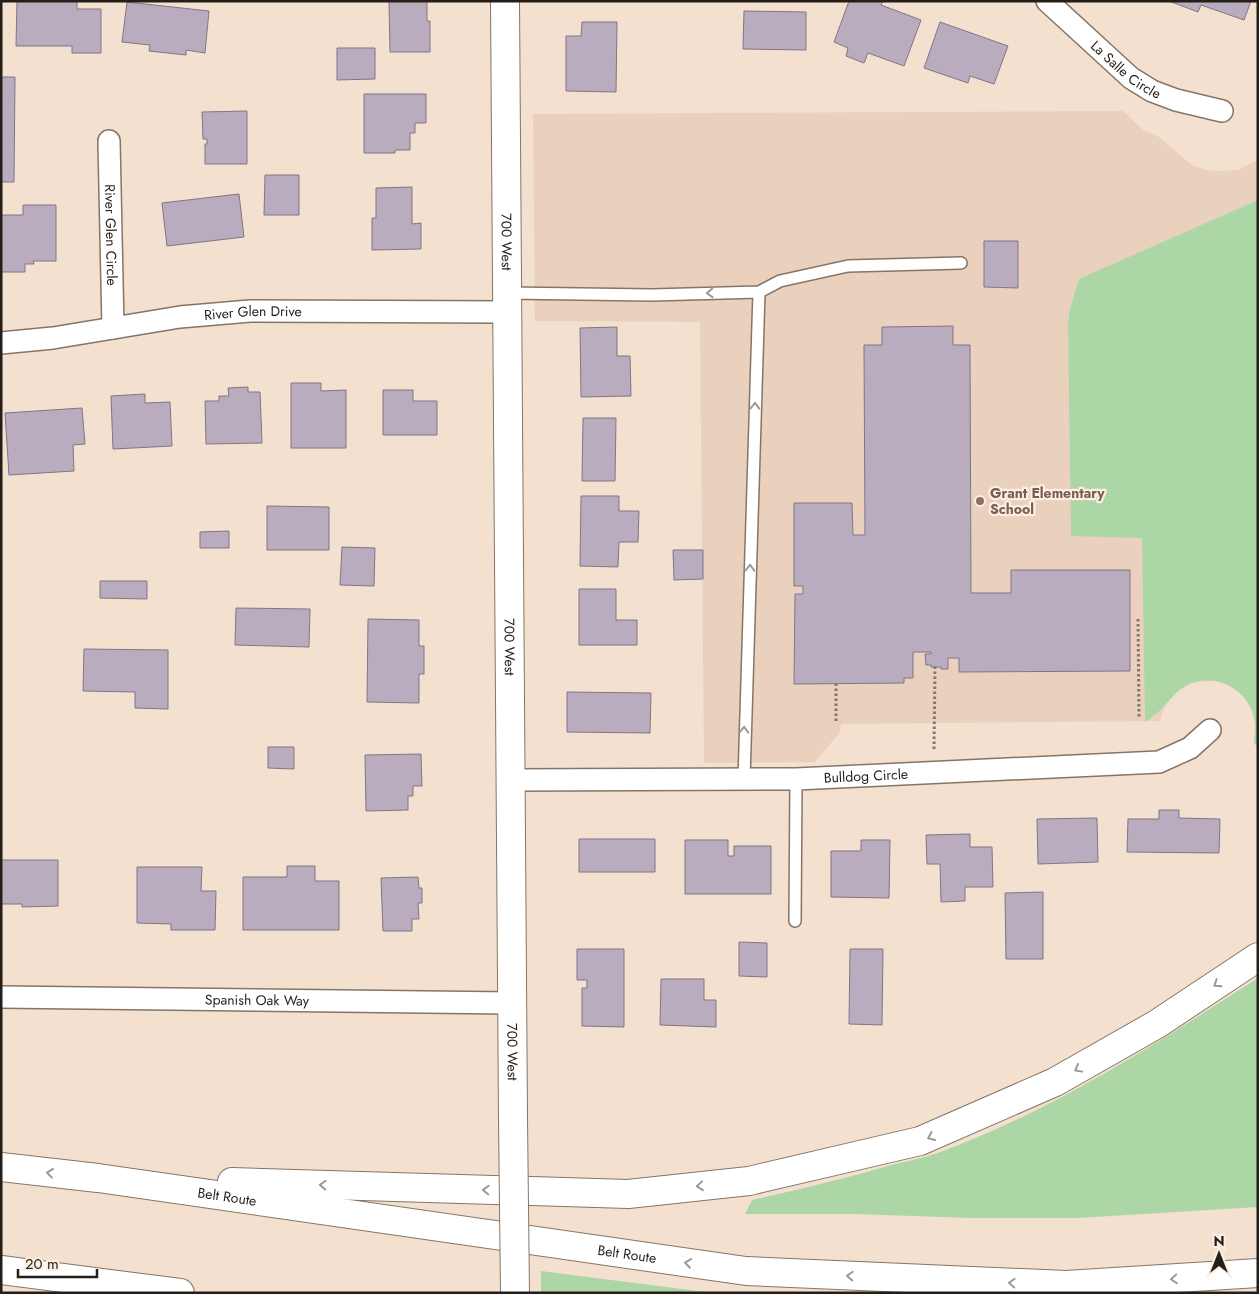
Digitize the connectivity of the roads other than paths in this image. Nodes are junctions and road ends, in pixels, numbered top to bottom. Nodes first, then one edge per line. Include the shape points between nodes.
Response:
1 (505, 1) edge
2 (1047, 1) edge
3 (1222, 111) dead end
4 (109, 141) dead end
5 (961, 263) dead end
6 (759, 292) junction
7 (507, 302) junction
8 (113, 328) junction
9 (1, 343) edge
10 (1210, 730) dead end
11 (744, 779) junction
12 (796, 779) junction
13 (511, 780) junction
14 (795, 921) dead end
15 (1258, 957) edge
16 (1, 997) edge
17 (513, 1003) junction
18 (1, 1167) edge
19 (98, 1178) junction
20 (1, 1270) edge
21 (1258, 1273) edge
22 (180, 1293) edge
23 (515, 1293) edge

1 - 7 main road, 700 West
2 - 3 street, La Salle Circle via 1131,78 1176,100
4 - 8 street, River Glen Circle
5 - 6 lane via 848,266 780,281
6 -> 7 lane
11 -> 6 lane
7 - 8 street, River Glen Drive via 250,311 180,317
7 - 13 main road, 700 West
8 - 9 street, River Glen Drive
10 - 12 street, Bulldog Circle via 1190,748 1158,762
11 - 12 street, Bulldog Circle
11 - 13 street, Bulldog Circle
12 - 14 lane
13 - 17 main road, 700 West
15 -> 19 main road via 1157,1024 1055,1082 920,1142 749,1181 628,1194
16 - 17 street, Spanish Oak Way
17 - 23 main road, 700 West, bridge
19 -> 18 main road, Belt Route
21 -> 19 main road, Belt Route via 1066,1286 746,1271
20 - 22 main road

